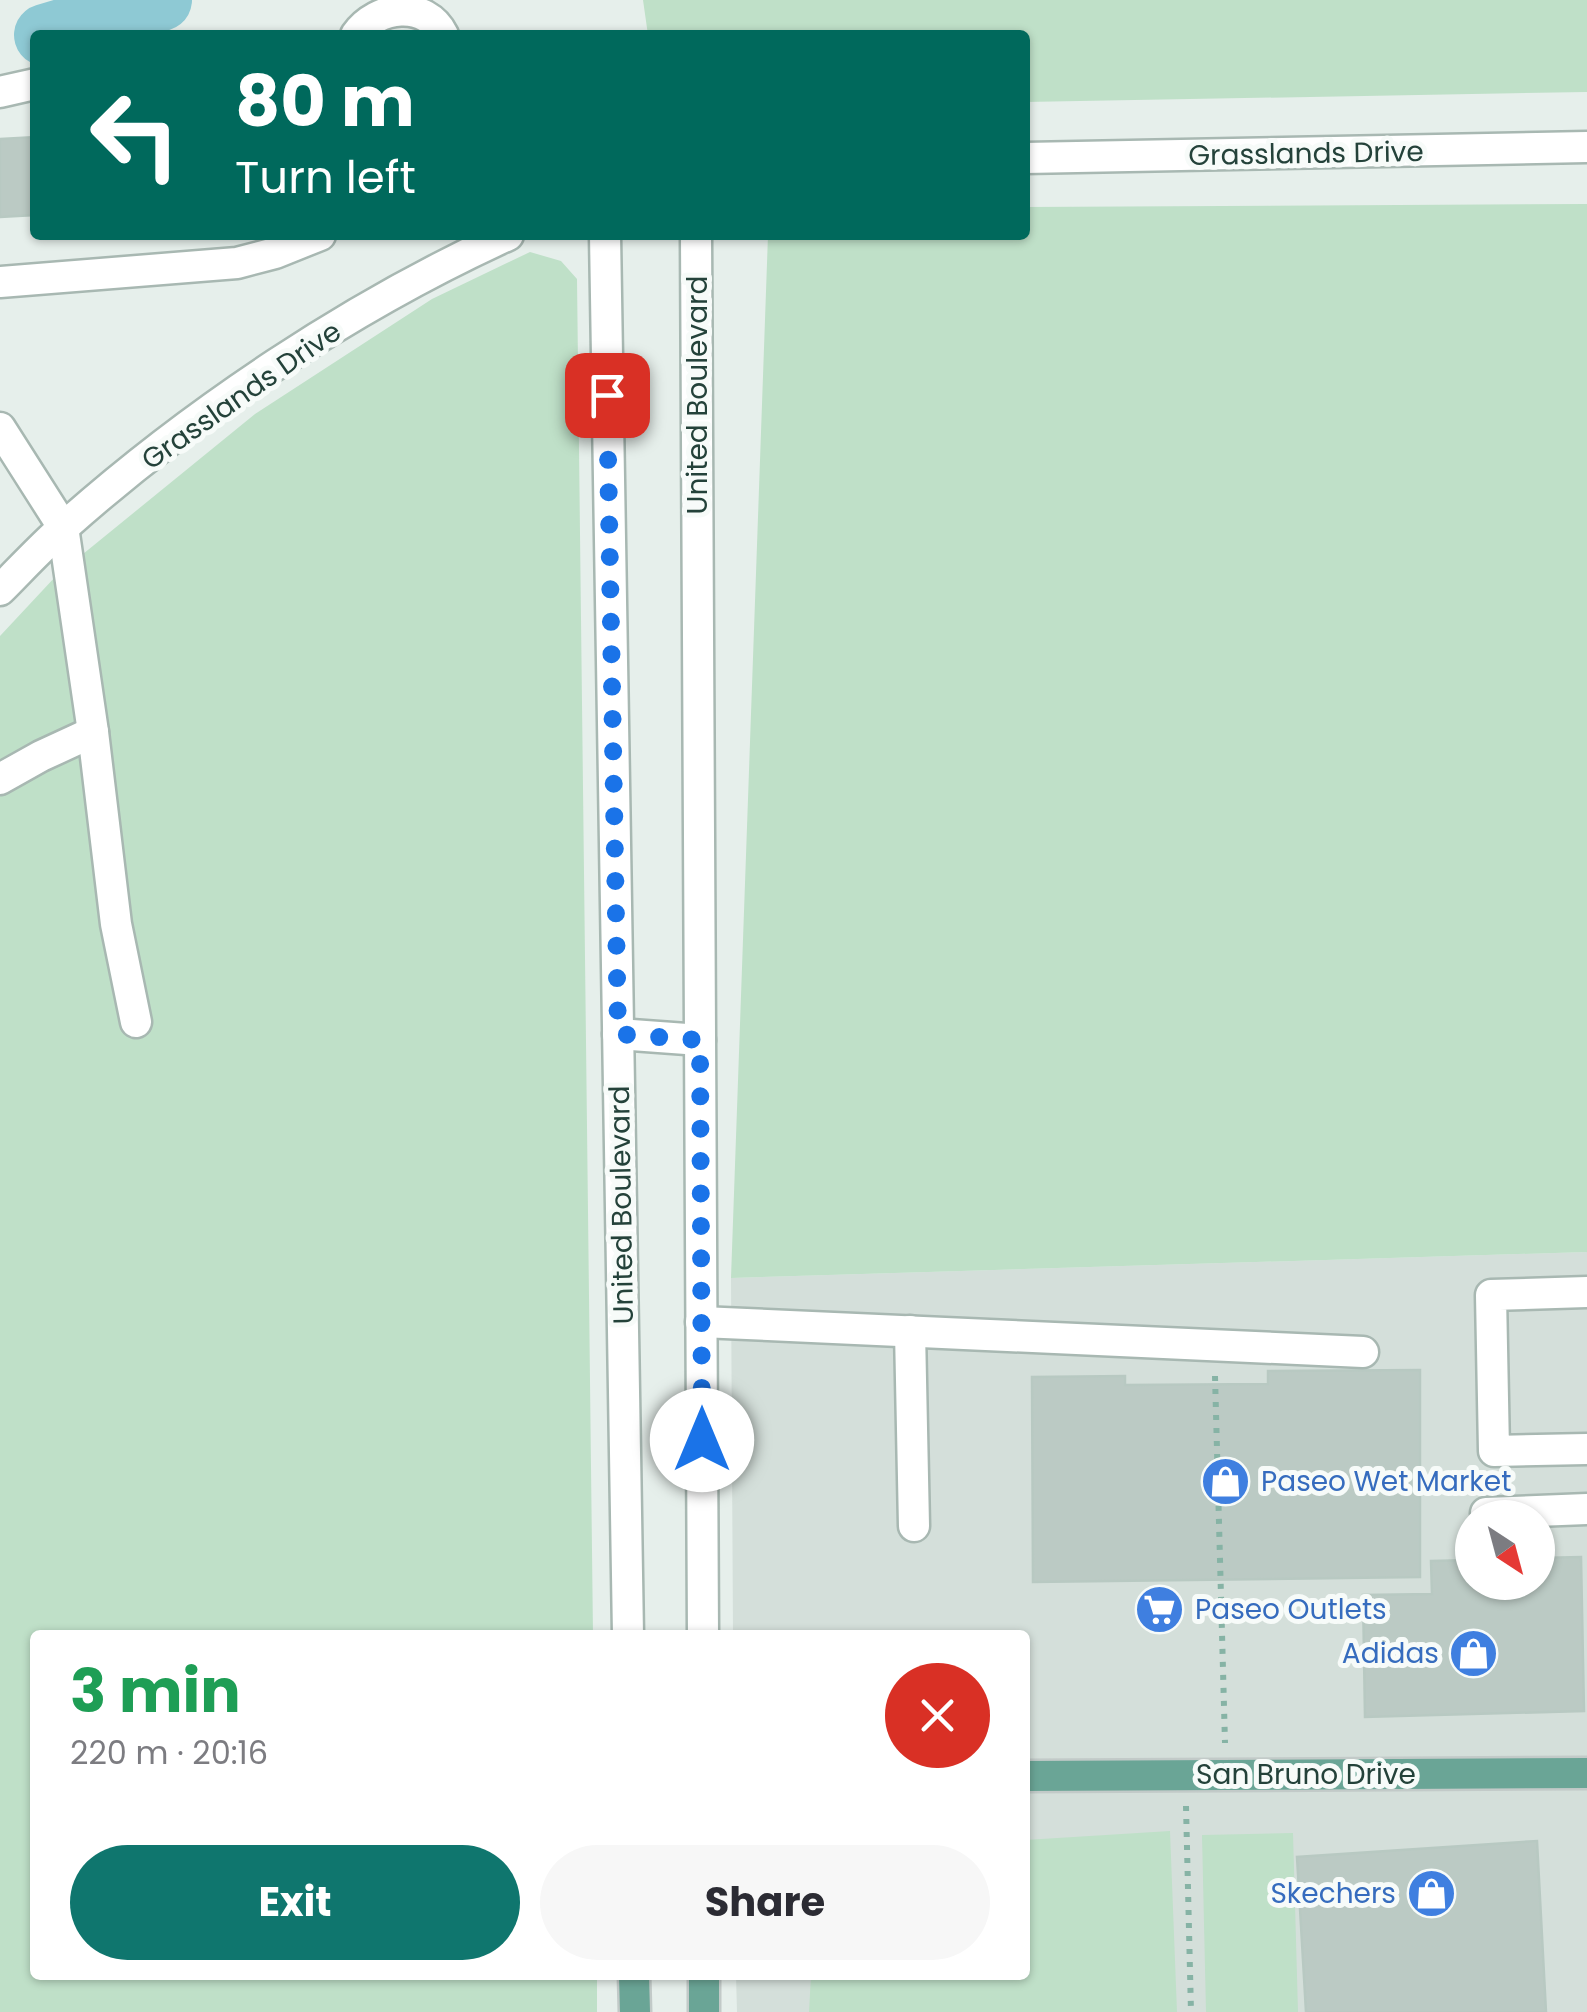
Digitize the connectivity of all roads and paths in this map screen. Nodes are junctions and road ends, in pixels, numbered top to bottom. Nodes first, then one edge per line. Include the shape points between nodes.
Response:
1 (360, 30) edge
2 (442, 30) edge
3 (30, 85) edge
4 (0, 92) edge
5 (1587, 148) edge
6 (1030, 158) edge
7 (308, 240) edge
8 (497, 240) edge
9 (604, 240) edge
10 (696, 240) edge
11 (0, 282) edge
12 (0, 428) edge
13 (63, 527) junction
14 (0, 590) edge
15 (94, 732) junction
16 (0, 779) edge
17 (136, 1022) dead end
18 (618, 1034) junction
19 (700, 1040) junction
20 (1587, 1292) edge
21 (701, 1322) junction
22 (910, 1331) junction
23 (1210, 1345) junction
24 (1364, 1352) dead end
25 (1587, 1450) edge
26 (1587, 1509) edge
27 (1555, 1510) edge
28 (914, 1526) dead end
29 (628, 1630) edge
30 (702, 1630) edge
31 (1587, 1773) edge
32 (1225, 1774) junction
33 (1185, 1775) junction
34 (1030, 1776) edge
35 (634, 1980) edge
36 (704, 1980) edge
37 (635, 2012) edge
38 (704, 2012) edge
39 (1190, 2012) edge

1 - 2 street via 374,15 397,8 421,12
3 - 4 street
5 - 6 street, Grasslands Drive
7 - 11 street via 237,262
8 - 13 street, Grasslands Drive via 392,293 282,361 164,444
9 - 18 street, United Boulevard
10 - 19 street, United Boulevard
12 - 13 street
13 - 14 street, Grasslands Drive
13 - 15 street
15 - 16 street
15 - 17 street via 116,924
18 - 19 street
18 - 29 street, United Boulevard
19 - 21 street, United Boulevard
20 - 25 street via 1490,1295 1494,1451
21 - 22 street
21 - 30 street, United Boulevard
22 - 23 street
22 - 28 street
23 - 24 street
23 - 32 path
26 - 27 street
31 - 32 main road, San Bruno Drive
32 - 33 main road, San Bruno Drive
33 - 34 main road, San Bruno Drive
33 - 39 path
35 - 37 main road
36 - 38 main road

